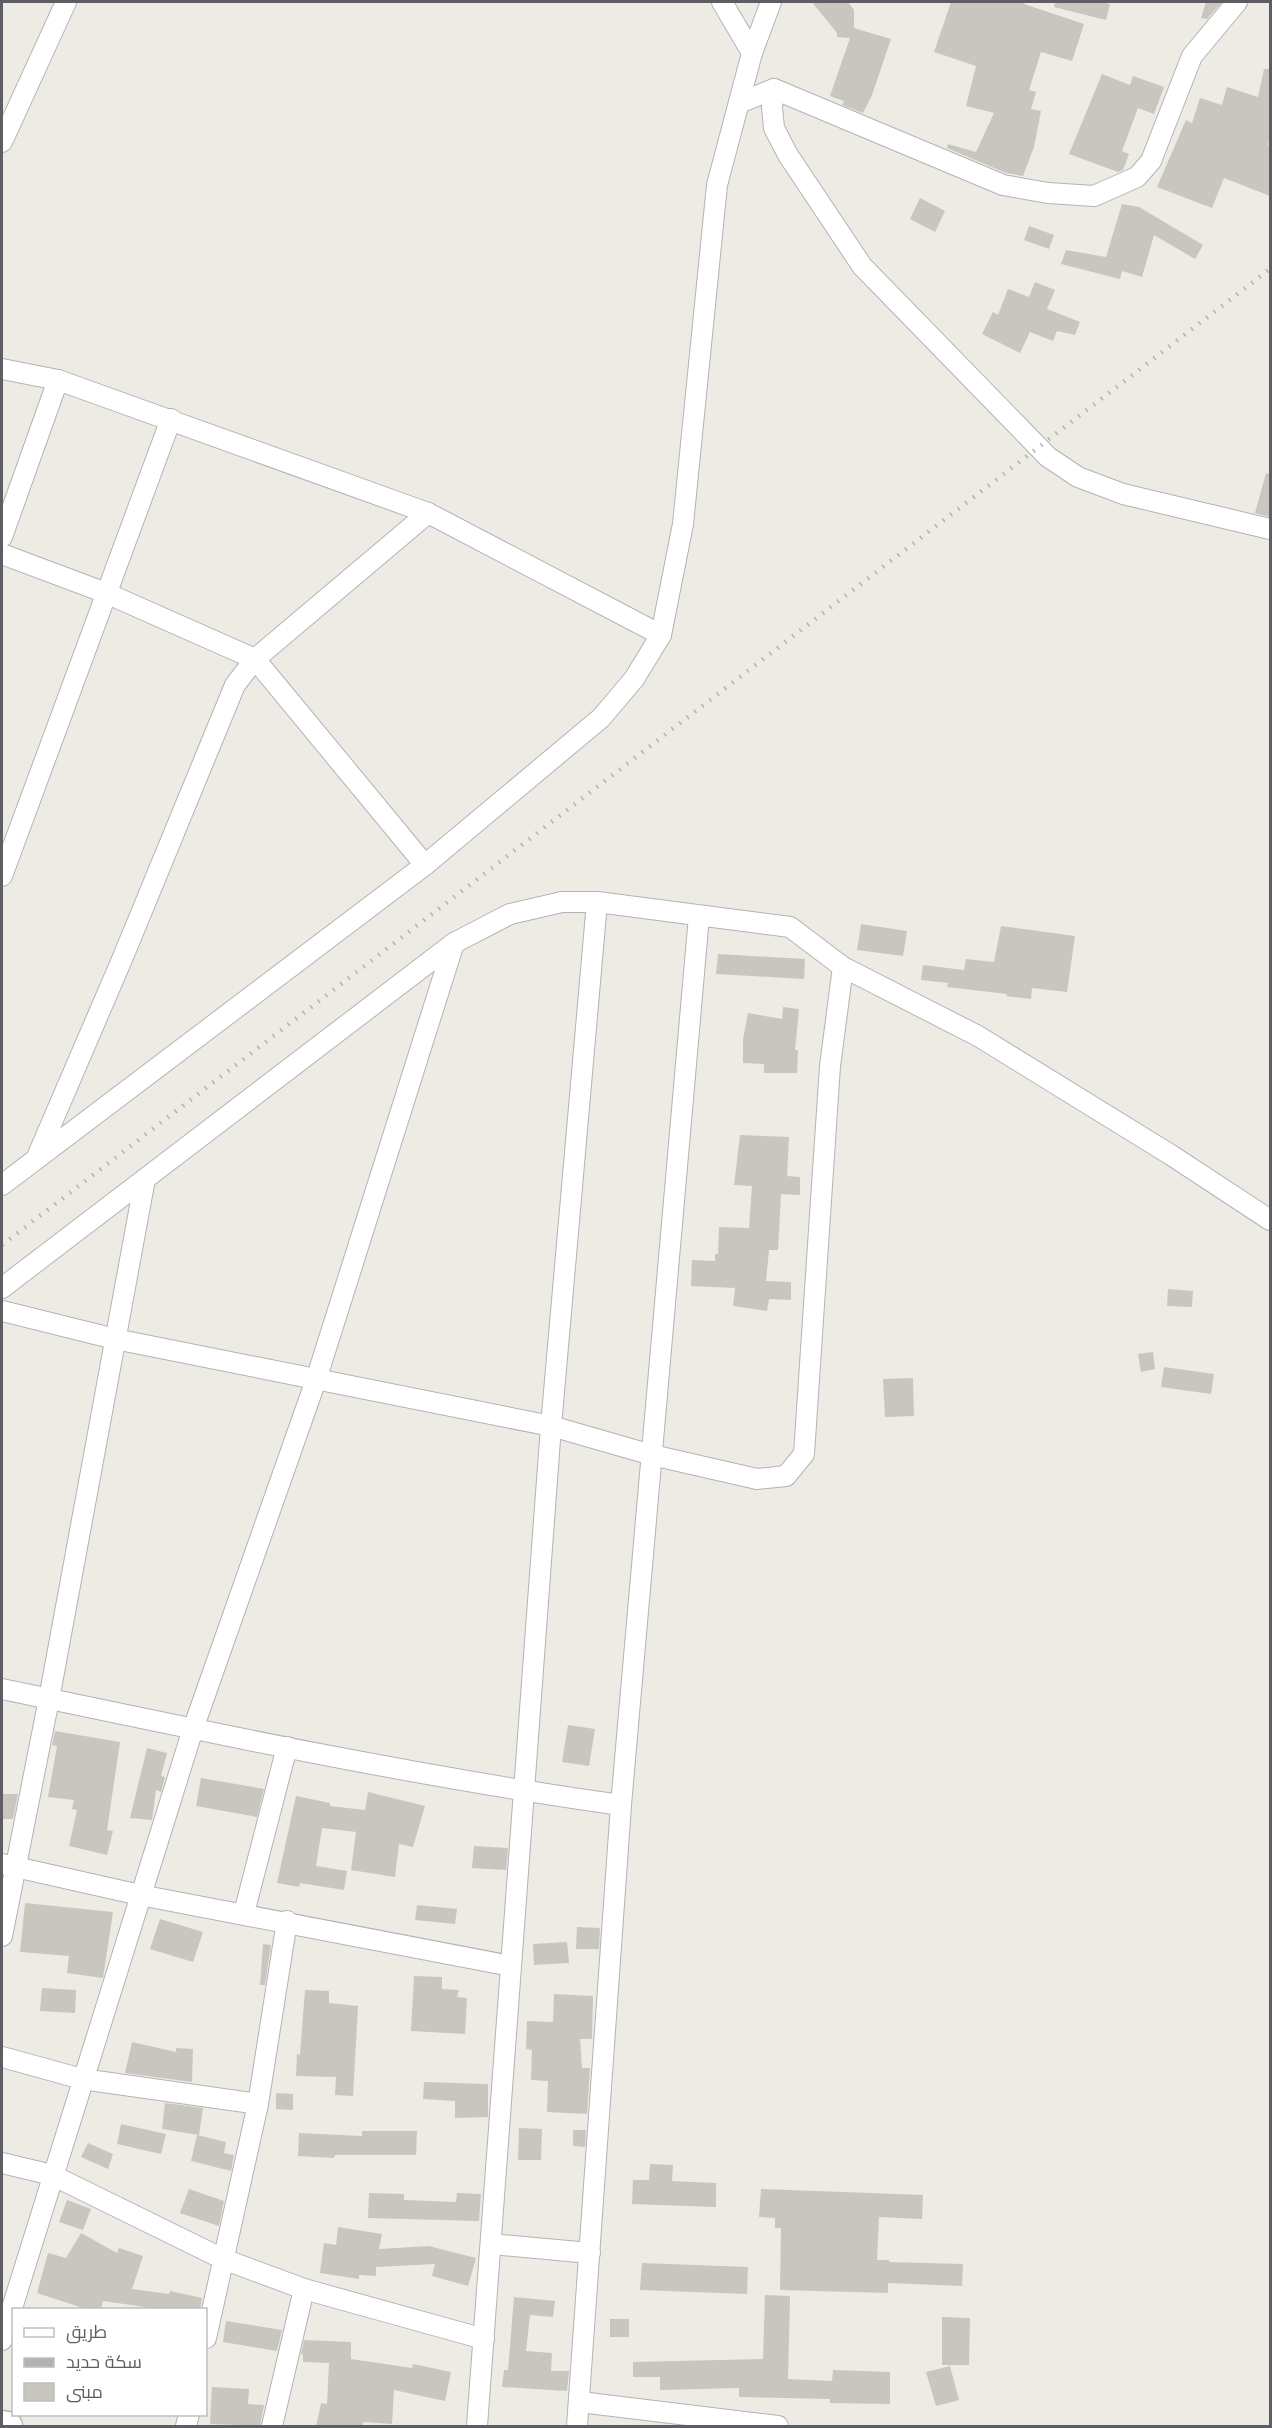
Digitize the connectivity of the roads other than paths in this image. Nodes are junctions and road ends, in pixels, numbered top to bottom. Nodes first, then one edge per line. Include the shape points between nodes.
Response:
1 (66, 2) edge
2 (722, 2) edge
3 (771, 2) edge
4 (1237, 2) edge
5 (752, 53) junction
6 (774, 89) junction
7 (739, 103) junction
8 (2, 142) edge
9 (2, 369) edge
10 (58, 381) junction
11 (171, 420) junction
12 (428, 513) junction
13 (1270, 529) edge
14 (2, 537) edge
15 (2, 554) edge
16 (106, 593) junction
17 (661, 635) junction
18 (255, 659) junction
19 (425, 865) junction
20 (2, 876) edge
21 (597, 902) junction
22 (699, 916) junction
23 (454, 943) junction
24 (843, 967) junction
25 (36, 1159) junction
26 (145, 1179) junction
27 (2, 1185) edge
28 (1270, 1220) edge
29 (2, 1288) edge
30 (2, 1311) edge
31 (115, 1339) junction
32 (316, 1380) junction
33 (551, 1426) junction
34 (652, 1455) junction
35 (2, 1689) edge
36 (49, 1699) junction
37 (193, 1730) junction
38 (287, 1747) junction
39 (525, 1792) junction
40 (621, 1805) junction
41 (8, 1866) edge
42 (140, 1894) junction
43 (244, 1913) junction
44 (287, 1921) junction
45 (2, 1936) edge
46 (511, 1966) junction
47 (2, 2057) edge
48 (82, 2079) junction
49 (258, 2104) junction
50 (2, 2163) edge
51 (52, 2175) junction
52 (491, 2244) junction
53 (590, 2253) junction
54 (223, 2259) junction
55 (304, 2289) junction
56 (207, 2333) edge
57 (483, 2339) junction
58 (2, 2340) edge
59 (580, 2402) junction
60 (2, 2425) edge
61 (8, 2427) edge
62 (272, 2427) edge
63 (477, 2427) edge
64 (577, 2427) edge
65 (778, 2427) edge

1 - 8 street
2 - 5 street
3 - 5 street
4 - 6 street via 1192,56 1151,161 1137,177 1094,196 1003,185
5 - 7 street
6 - 7 street
6 - 13 street via 774,128 862,266 1048,457 1078,477 1123,494
7 - 17 street via 717,185 683,524
9 - 10 street
10 - 11 street
10 - 14 street
11 - 12 street
11 - 16 street
12 - 17 street
12 - 18 street
15 - 16 street
16 - 18 street
16 - 20 street
17 - 19 street via 634,679 601,718
18 - 19 street
18 - 25 street via 235,686
19 - 25 street
21 - 22 street
21 - 23 street via 562,902 510,914
21 - 33 street
22 - 24 street via 790,927
22 - 34 street
23 - 26 street
23 - 32 street
24 - 28 street via 978,1036
24 - 34 street via 830,1066 804,1454 786,1476 757,1479
25 - 27 street
26 - 29 street
26 - 31 street
30 - 31 street
31 - 32 street
31 - 36 street
32 - 33 street
32 - 37 street
33 - 34 street
33 - 39 street
34 - 40 street
35 - 36 street
36 - 37 street
36 - 41 street
37 - 38 street
37 - 42 street
38 - 39 street
38 - 43 street
39 - 40 street
39 - 46 street
40 - 53 street
41 - 42 street
41 - 45 street
42 - 43 street
42 - 48 street
43 - 44 street
44 - 46 street
44 - 49 street
46 - 52 street
47 - 48 street
48 - 49 street
48 - 51 street
49 - 54 street
50 - 51 street
51 - 54 street
51 - 58 street
52 - 53 street
52 - 57 street
53 - 59 street
54 - 55 street
54 - 56 street
55 - 57 street
55 - 62 street
57 - 63 street
59 - 64 street
59 - 65 street
60 - 61 main road

